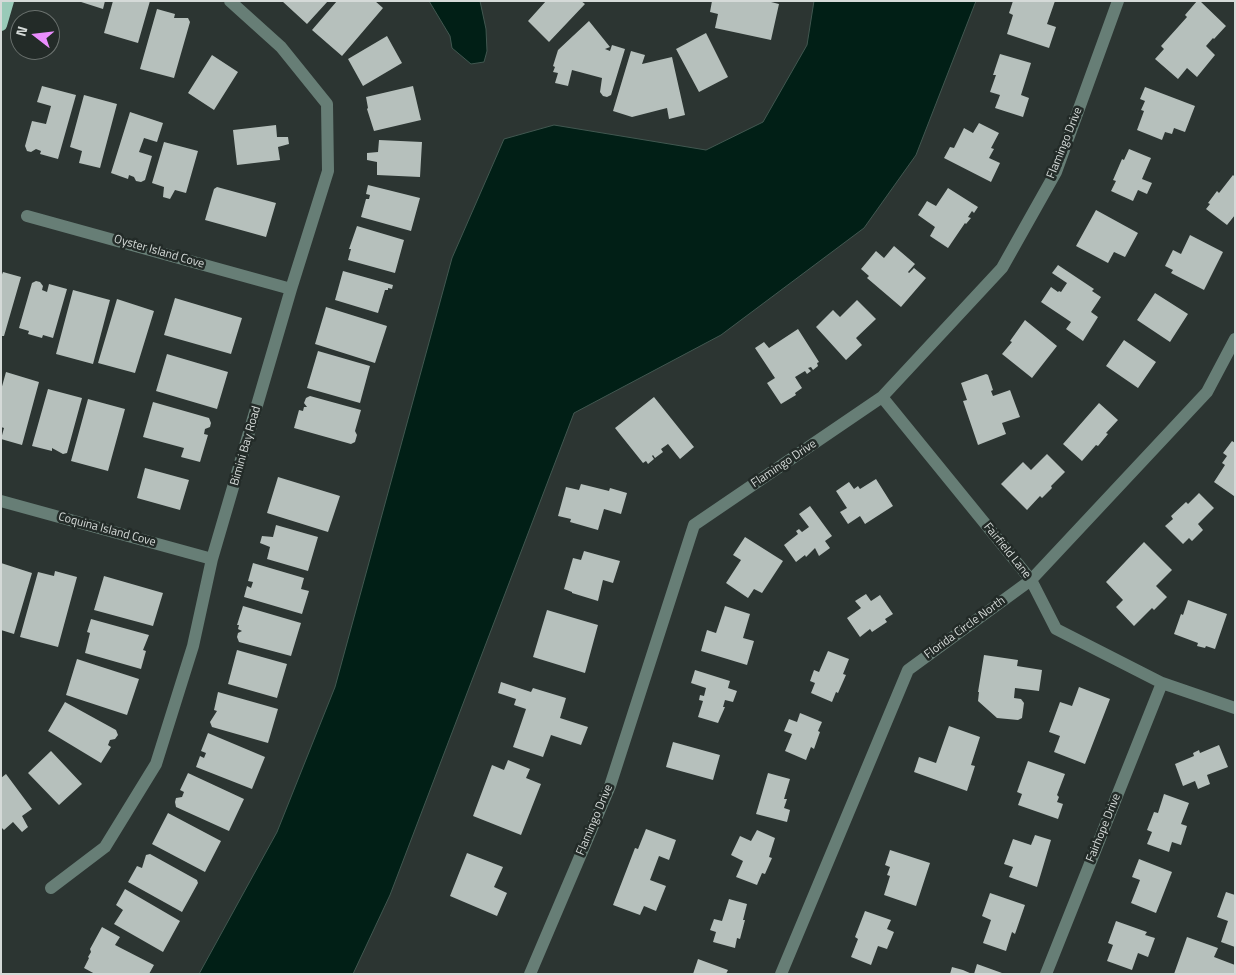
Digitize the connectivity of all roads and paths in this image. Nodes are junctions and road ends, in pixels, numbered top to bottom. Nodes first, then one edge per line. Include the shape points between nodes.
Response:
1 (8, 1) edge
2 (230, 1) edge
3 (1118, 1) edge
4 (1, 25) edge
5 (27, 216) dead end
6 (291, 289) junction
7 (1235, 338) edge
8 (882, 397) junction
9 (1, 502) edge
10 (212, 559) junction
11 (1031, 580) junction
12 (1162, 682) junction
13 (1235, 708) edge
14 (51, 888) dead end
15 (530, 974) edge
16 (781, 974) edge
17 (1046, 974) edge

1 - 4 main road
2 - 6 street, Bimini Bay Road via 281,47 327,104 328,171
3 - 8 street, Flamingo Drive via 1056,172 1002,268
5 - 6 street, Oyster Island Cove
6 - 10 street, Bimini Bay Road
7 - 11 street, Florida Circle North via 1207,392
8 - 11 street, Fairfield Lane
8 - 15 street, Flamingo Drive via 694,525 610,786
9 - 10 street, Coquina Island Cove
10 - 14 street, Bimini Bay Road via 192,646 156,764 105,846
11 - 12 street, Fairfield Lane via 1056,629
11 - 16 street, Florida Circle North via 908,670
12 - 13 street, Fairfield Lane
12 - 17 street, Fairhope Drive

